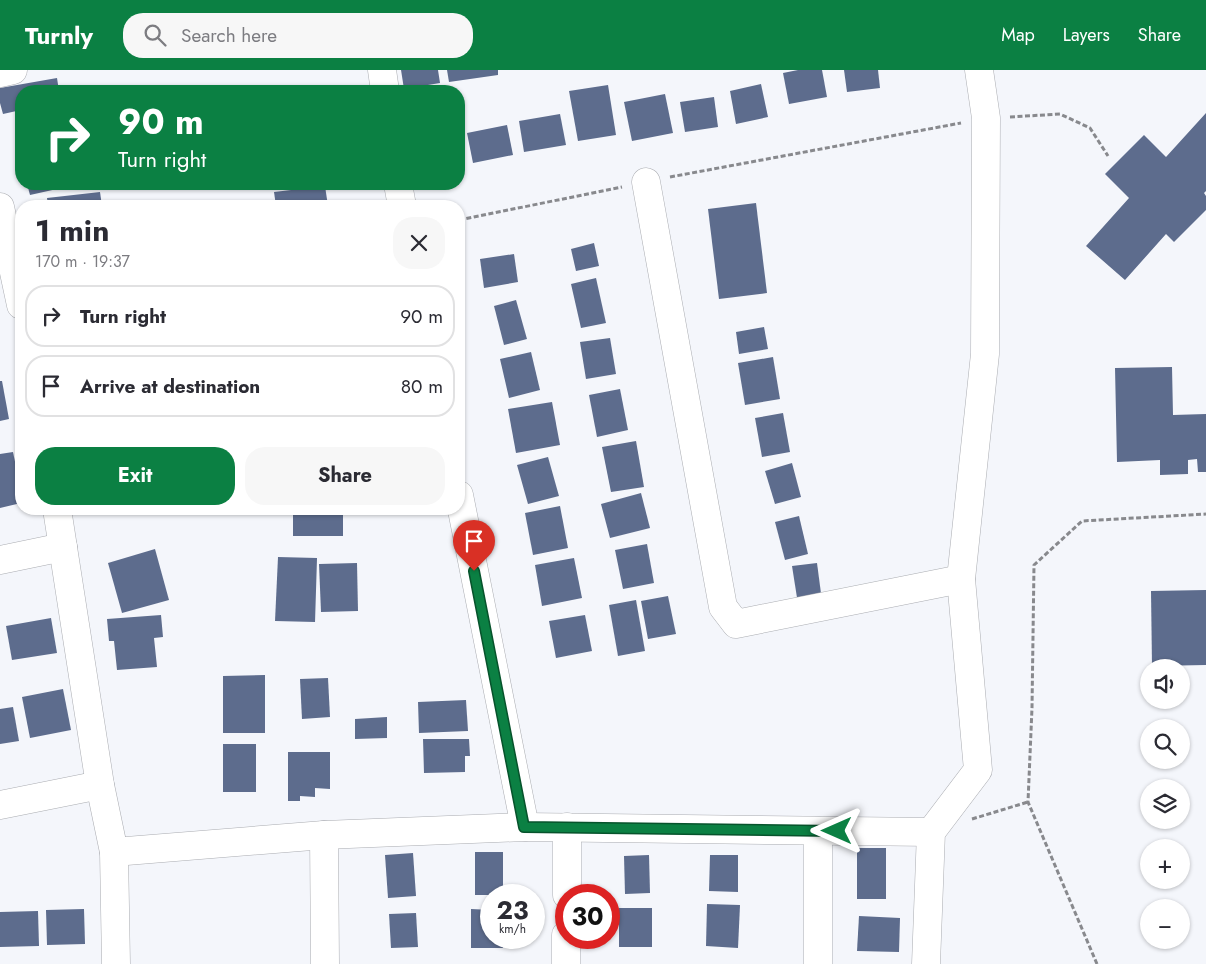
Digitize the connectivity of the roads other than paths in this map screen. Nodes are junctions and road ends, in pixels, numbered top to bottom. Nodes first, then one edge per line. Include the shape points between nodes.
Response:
1 (13, 70) edge
2 (382, 70) edge
3 (979, 70) edge
4 (0, 73) edge
5 (384, 85) edge
6 (646, 182) road end
7 (0, 207) edge
8 (15, 277) edge
9 (58, 515) edge
10 (463, 515) edge
11 (63, 547) junction
12 (0, 560) edge
13 (961, 579) junction
14 (100, 784) junction
15 (0, 805) edge
16 (524, 827) junction
17 (567, 827) junction
18 (818, 831) junction
19 (931, 832) junction
20 (324, 835) junction
21 (114, 852) junction
22 (567, 884) edge
23 (566, 949) edge
24 (116, 964) edge
25 (325, 964) edge
26 (566, 964) edge
27 (818, 964) edge
28 (926, 964) edge

1 - 4 street
2 - 5 street
3 - 13 street via 986,118 984,354
6 - 13 street via 723,607 736,624
7 - 8 street
9 - 11 street
10 - 16 street
11 - 12 street
11 - 14 street
13 - 19 street via 978,770
14 - 15 street
14 - 21 street
16 - 17 street
16 - 20 street
17 - 18 street
17 - 22 street
18 - 19 street
18 - 27 street
19 - 28 street
20 - 21 street
20 - 25 street
21 - 24 street
23 - 26 street

